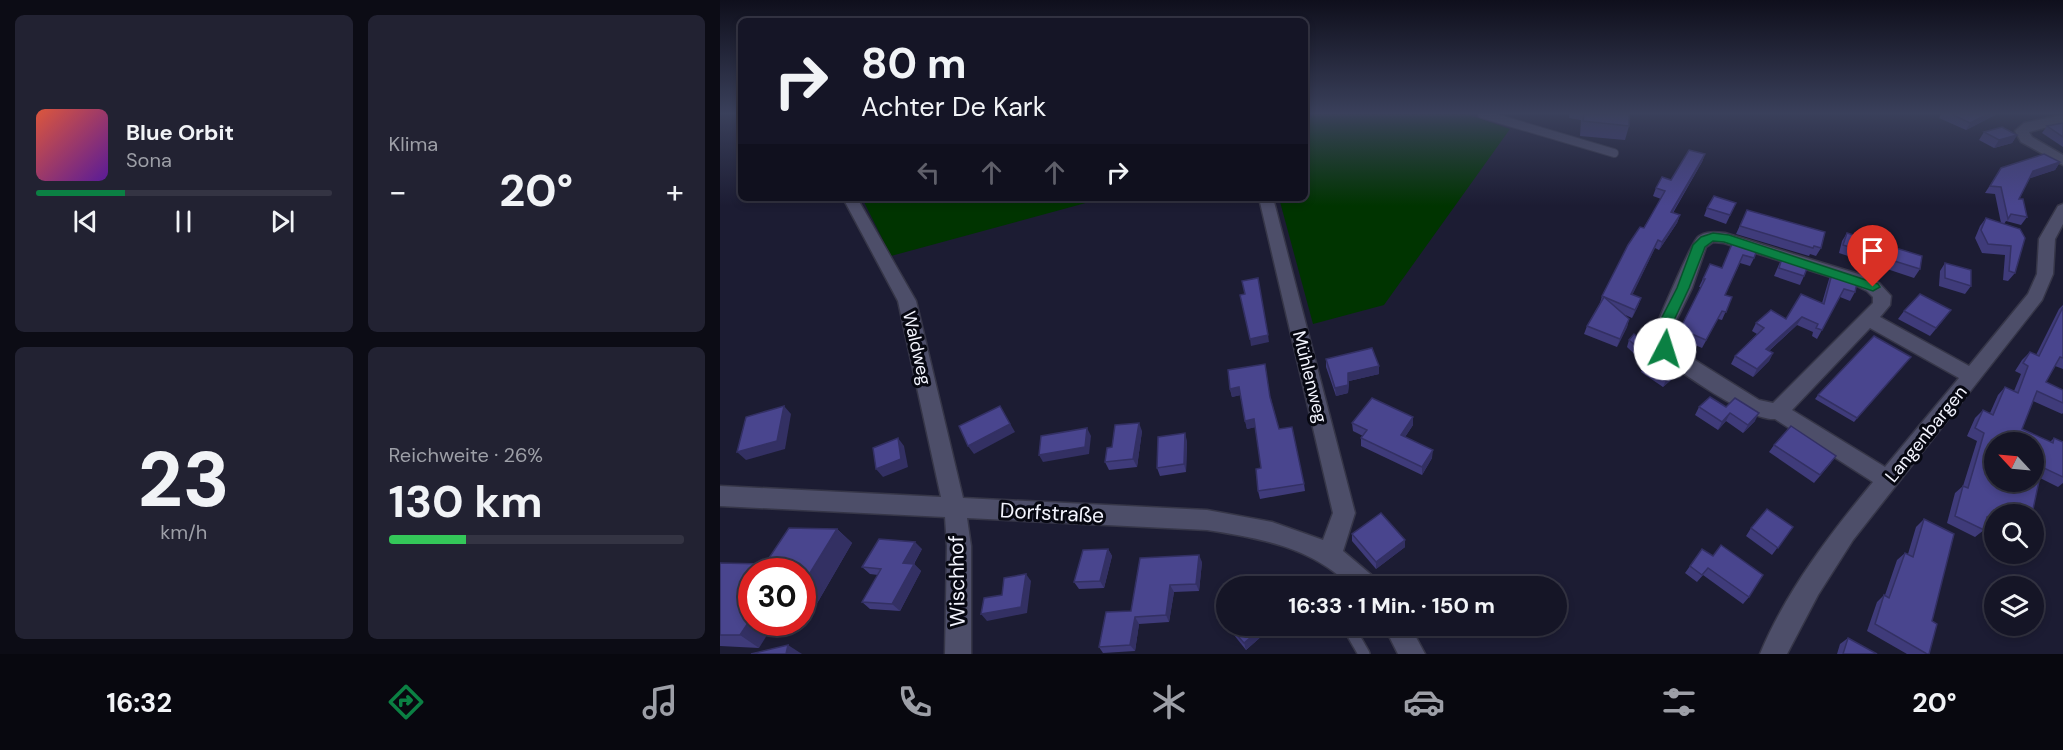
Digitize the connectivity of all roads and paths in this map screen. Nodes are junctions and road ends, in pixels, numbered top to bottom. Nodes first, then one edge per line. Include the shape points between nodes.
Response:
1 (1585, 145) edge
2 (2035, 145) edge
3 (1614, 153) dead end
4 (2063, 161) edge
5 (852, 201) edge
6 (1267, 201) edge
7 (2063, 209) edge
8 (1868, 319) junction
9 (1972, 376) junction
10 (1778, 411) junction
11 (1889, 481) junction
12 (720, 496) edge
13 (955, 509) junction
14 (1330, 555) junction
15 (1351, 576) edge
16 (1354, 636) edge
17 (1402, 636) edge
18 (958, 654) edge
19 (1364, 654) edge
20 (1412, 654) edge
21 (1773, 654) edge

1 - 3 lane
2 - 4 street
5 - 13 street, Waldweg via 907,301
6 - 14 street, Mühlenweg via 1344,513
7 - 9 street, Langenbargen via 2047,239 2045,274 2036,296
8 - 9 street
8 - 10 street
8 - 10 street via 1881,305 1882,296 1859,280 1725,238 1705,239 1699,245 1660,341 1675,357 1752,406 1765,412
9 - 11 street, Langenbargen
10 - 11 street
11 - 21 street, Langenbargen via 1845,533
12 - 13 street, Dorfstraße
13 - 14 street, Dorfstraße via 1207,520 1291,537
13 - 18 street, Wischhof via 959,546
14 - 15 street, Dorfstraße
16 - 19 lane
17 - 20 street

